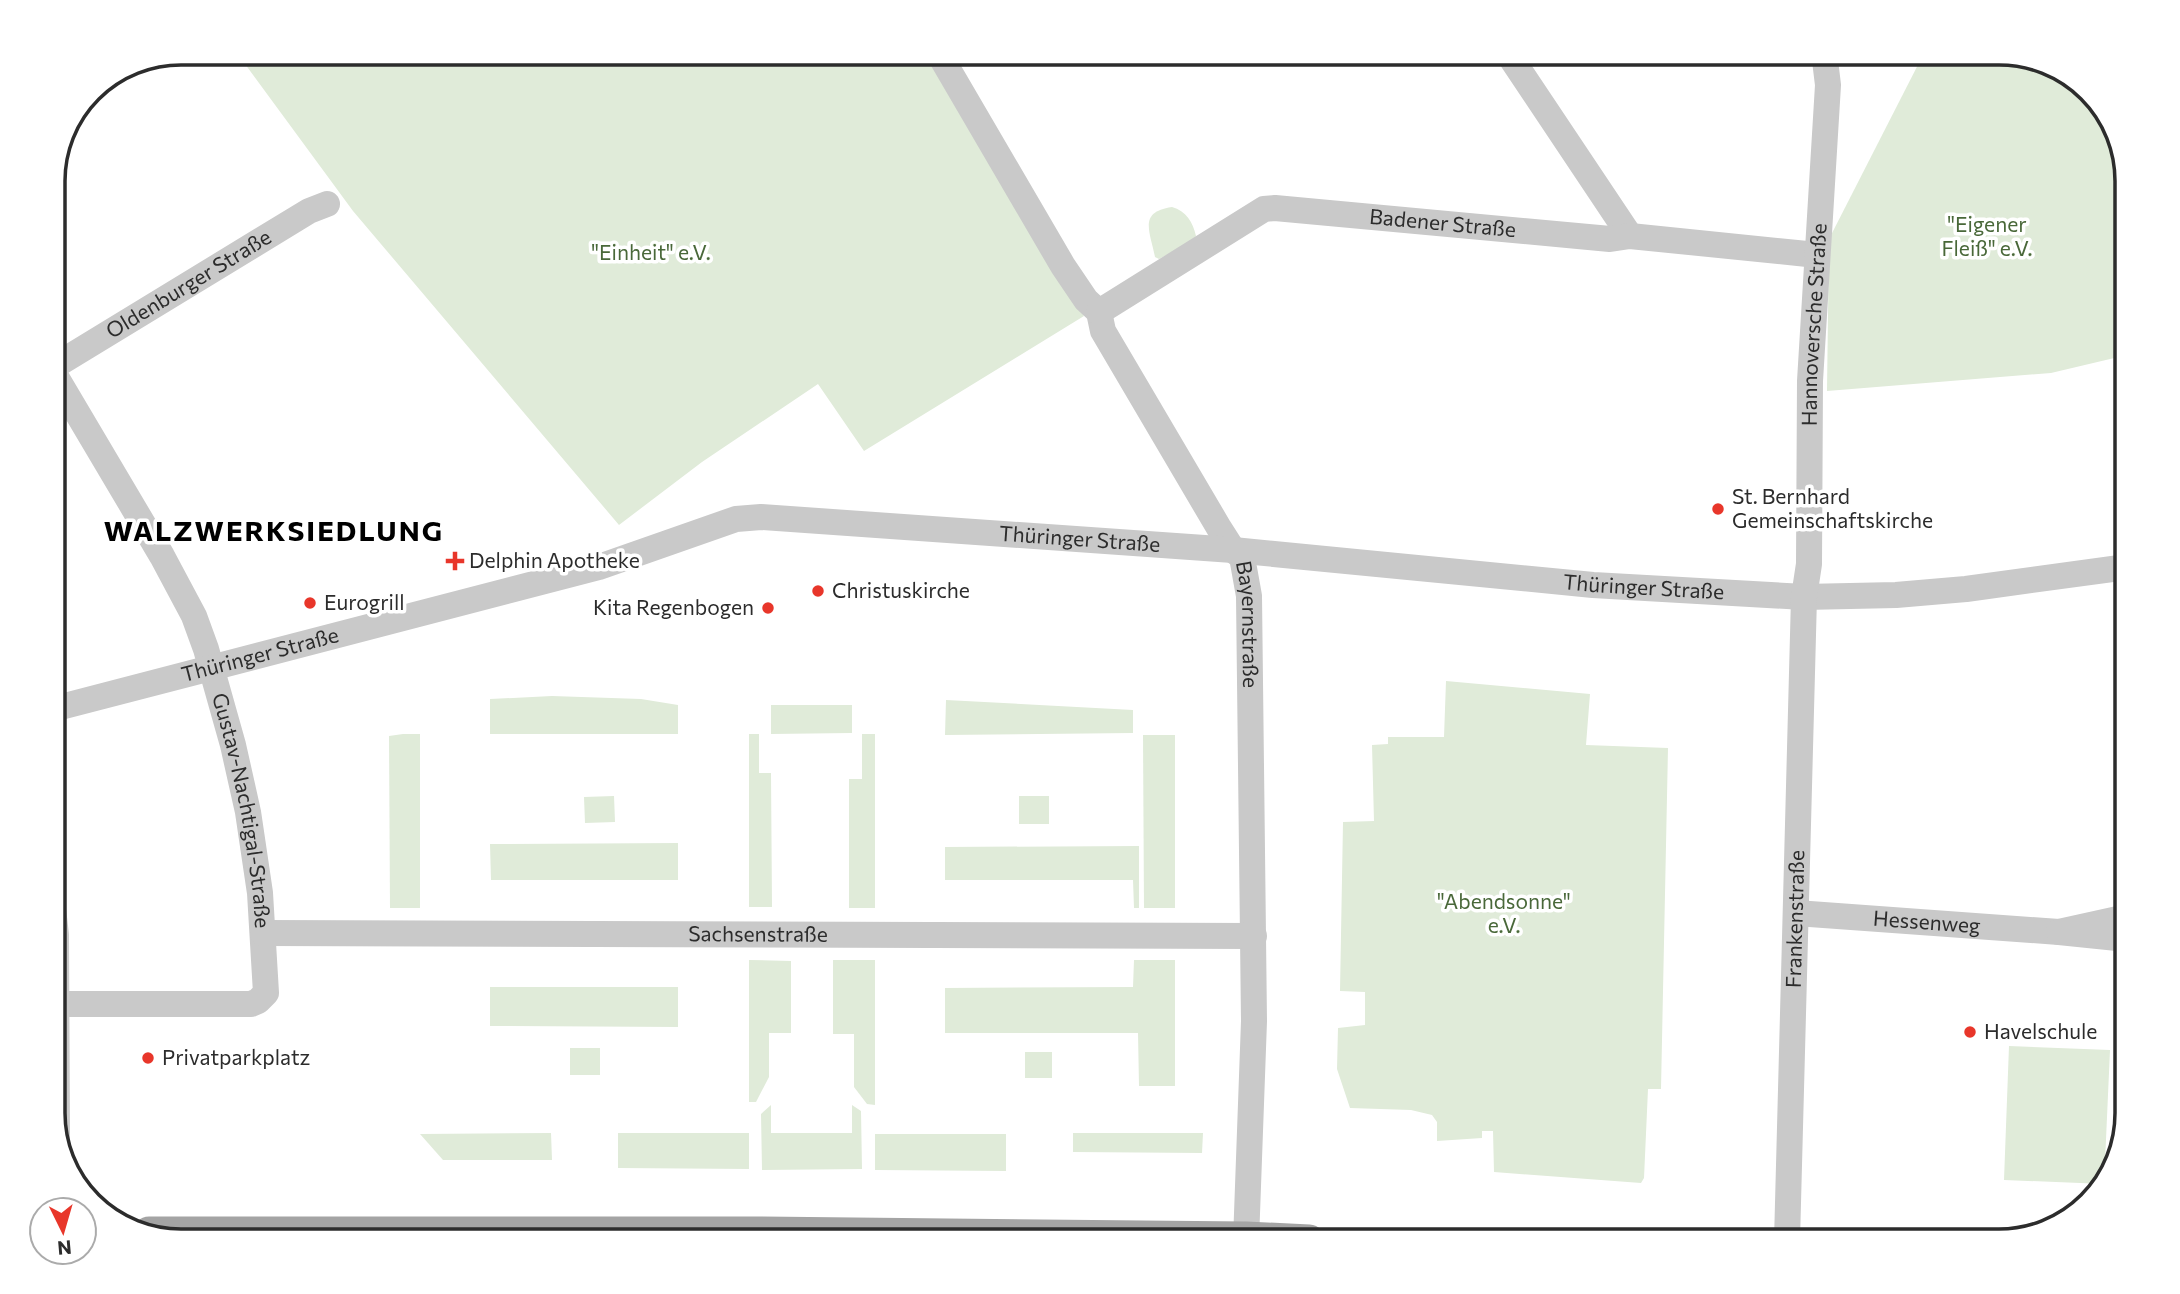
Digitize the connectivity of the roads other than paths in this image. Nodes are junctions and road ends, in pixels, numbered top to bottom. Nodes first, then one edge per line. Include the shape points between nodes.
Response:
1 (946, 65) edge
2 (1516, 65) edge
3 (1826, 65) edge
4 (327, 204) dead end
5 (1630, 236) junction
6 (1817, 255) junction
7 (1099, 312) junction
8 (65, 362) edge
9 (65, 390) edge
10 (1234, 550) junction
11 (2115, 569) edge
12 (1804, 597) junction
13 (212, 668) junction
14 (65, 706) edge
15 (1796, 913) junction
16 (2115, 920) edge
17 (2059, 932) junction
18 (263, 933) junction
19 (1254, 936) junction
20 (2115, 938) edge
21 (65, 1004) edge
22 (1246, 1229) edge
23 (1787, 1229) edge

1 - 7 street, Bayernstraße via 1063,266
2 - 5 street
3 - 6 street, Hannoversche Straße
4 - 8 street, Oldenburger Straße
5 - 6 street, Badener Straße
5 - 7 street, Badener Straße via 1610,239 1264,209
6 - 12 street, Hannoversche Straße via 1810,381 1809,564
7 - 10 street, Bayernstraße via 1102,331
9 - 13 street, Gustav-Nachtigal-Straße via 194,616
10 - 12 street, Thüringer Straße via 1593,584
10 - 13 street, Thüringer Straße via 761,517 736,519 598,568
10 - 19 street, Bayernstraße via 1242,557 1249,596
11 - 12 street, Thüringer Straße via 1966,589
12 - 15 street, Frankenstraße
13 - 14 street, Thüringer Straße
13 - 18 street, Gustav-Nachtigal-Straße via 248,812
15 - 17 street, Hessenweg
15 - 23 street, Frankenstraße
16 - 17 street, Hessenweg
17 - 20 street, Hessenweg
18 - 19 street, Sachsenstraße
18 - 21 street, Gustav-Nachtigal-Straße via 265,993 251,1004
19 - 22 street, Bayernstraße

